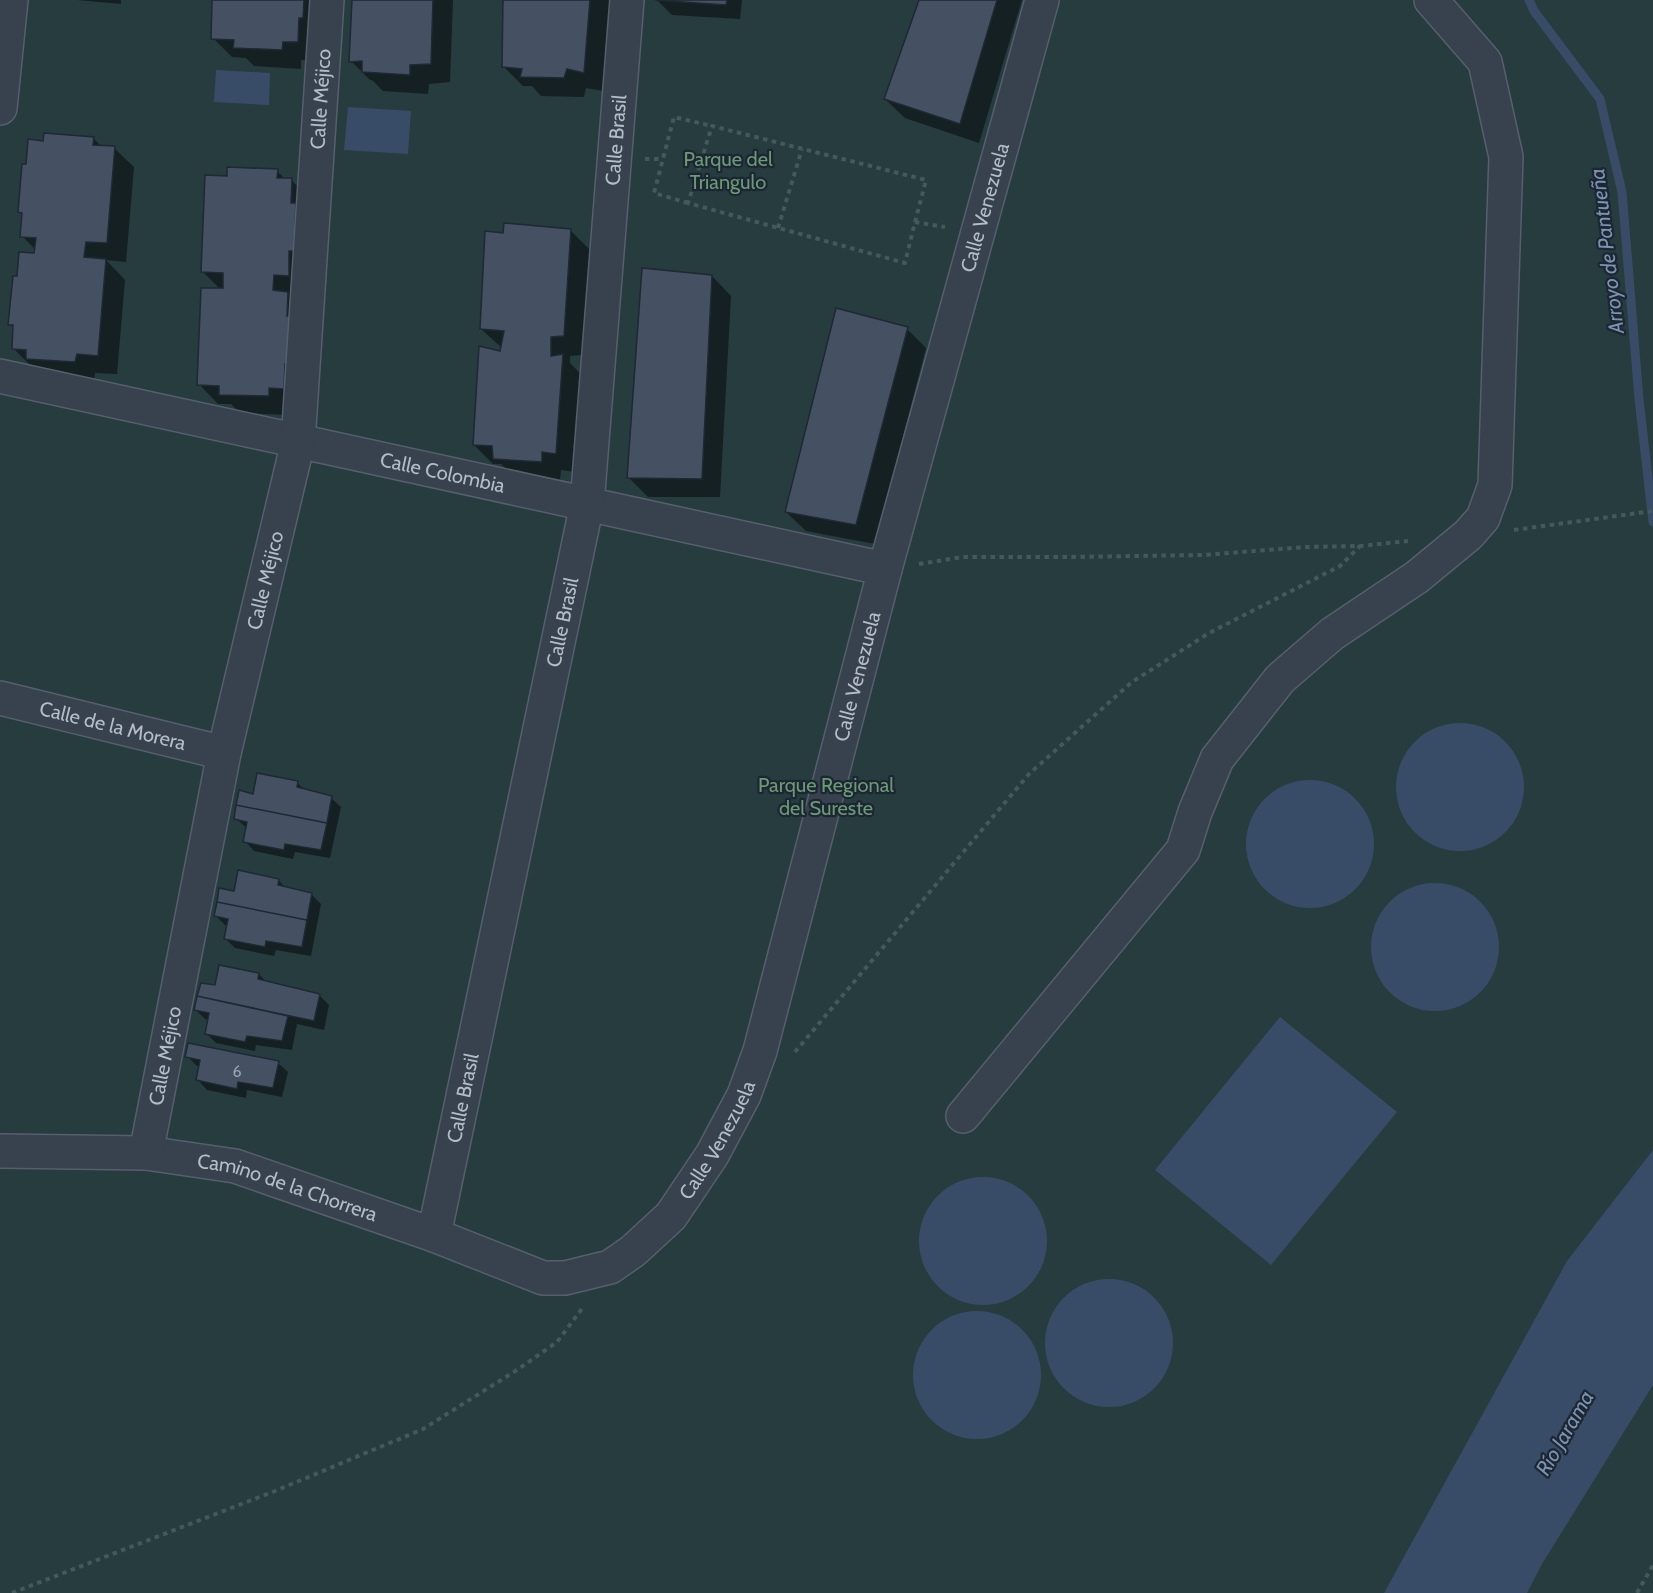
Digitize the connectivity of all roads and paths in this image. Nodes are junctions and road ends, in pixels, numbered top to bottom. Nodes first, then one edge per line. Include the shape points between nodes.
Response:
1 (11, 0) edge
2 (327, 0) edge
3 (627, 0) edge
4 (1042, 0) edge
5 (1431, 0) edge
6 (0, 108) edge
7 (712, 126) junction
8 (802, 149) junction
9 (641, 159) dead end
10 (662, 159) junction
11 (688, 203) junction
12 (947, 218) dead end
13 (915, 222) junction
14 (778, 228) junction
15 (0, 376) edge
16 (298, 442) junction
17 (587, 504) junction
18 (1653, 511) edge
19 (1504, 531) dead end
20 (1360, 546) dead end
21 (1306, 547) dead end
22 (923, 552) dead end
23 (920, 564) junction
24 (885, 569) junction
25 (0, 698) edge
26 (224, 753) junction
27 (760, 1051) junction
28 (963, 1116) dead end
29 (0, 1151) edge
30 (146, 1153) junction
31 (434, 1235) junction
32 (610, 1267) junction
33 (565, 1278) joint
34 (1653, 1565) edge
35 (12, 1593) edge
36 (1637, 1593) edge

1 - 6 street
2 - 16 street, Calle Méjico
3 - 17 street, Calle Brasil
4 - 24 street, Calle Venezuela
5 - 28 street via 1485,62 1506,157 1495,485 1483,518 1417,577 1332,634 1280,679 1217,759 1183,850
7 - 8 path
7 - 10 path via 674,117
7 - 11 path
8 - 13 path via 926,180
8 - 14 path
9 - 10 path
10 - 11 path via 654,194
11 - 14 path
12 - 13 path via 945,229
13 - 14 path via 905,263
15 - 16 street, Calle Colombia
16 - 17 street, Calle Colombia
16 - 26 street, Calle Méjico
17 - 24 street, Calle Colombia
17 - 31 street, Calle Brasil
18 - 19 path
20 - 27 path via 1340,566 1209,633 1132,682 1029,774 793,1055
21 - 23 path via 1203,555 963,556
22 - 23 path
23 - 24 path
24 - 27 street, Calle Venezuela
25 - 26 street, Calle de la Morera
26 - 30 street, Calle Méjico
27 - 32 street, Calle Venezuela via 744,1095 712,1155 671,1215
29 - 30 street, Camino de la Chorrera
30 - 31 street, Camino de la Chorrera via 235,1166
31 - 33 street, Camino de la Chorrera via 543,1278
32 - 33 street, Calle Venezuela
32 - 35 path via 557,1342 423,1429
34 - 36 path

